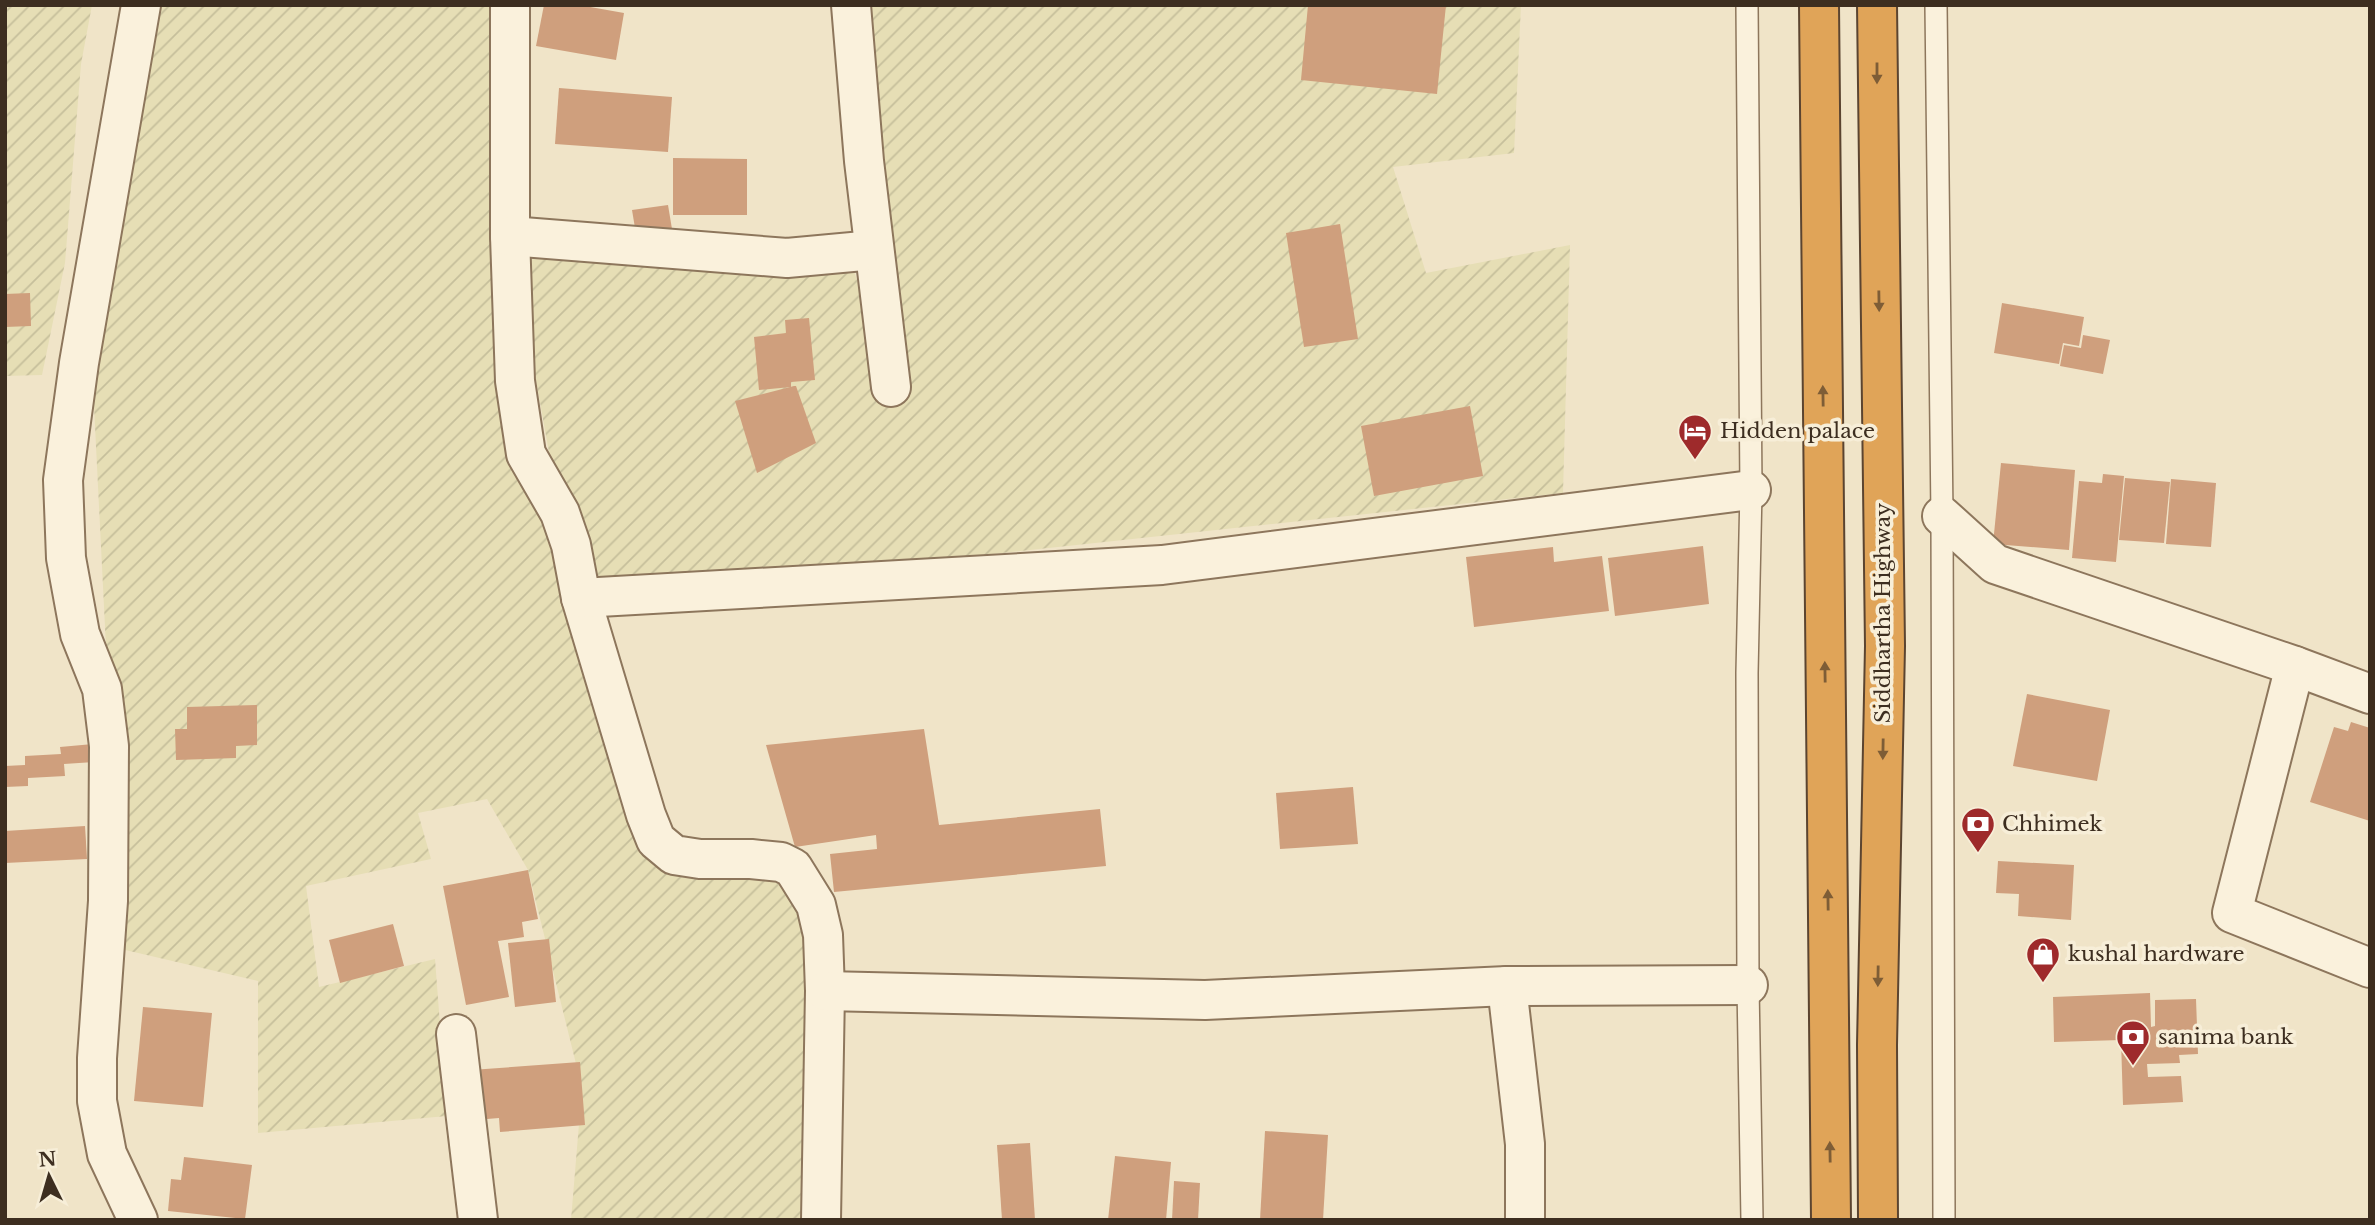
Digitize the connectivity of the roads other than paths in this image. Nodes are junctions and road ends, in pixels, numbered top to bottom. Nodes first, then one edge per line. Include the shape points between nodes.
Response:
1 (141, 5) edge
2 (510, 5) edge
3 (851, 5) edge
4 (1747, 5) edge
5 (1819, 5) edge
6 (1877, 5) edge
7 (1936, 5) edge
8 (510, 236) junction
9 (874, 250) junction
10 (891, 387) dead end
11 (1751, 490) junction
12 (1941, 516) junction
13 (581, 598) junction
14 (2295, 666) junction
15 (2370, 694) edge
16 (2370, 968) edge
17 (1748, 985) junction
18 (1507, 986) junction
19 (825, 991) junction
20 (456, 1034) dead end
21 (138, 1220) edge
22 (478, 1220) edge
23 (821, 1220) edge
24 (1525, 1220) edge
25 (1752, 1220) edge
26 (1831, 1220) edge
27 (1878, 1220) edge
28 (1944, 1220) edge

1 - 21 street via 63,480 66,558 79,634 102,689 109,746 108,901 97,1101 107,1154
2 - 8 street
3 - 9 street
4 - 11 lane
26 -> 5 highway
6 -> 27 highway, Siddhartha Highway via 1885,646
7 - 12 lane
8 - 9 street via 787,258
8 - 13 street via 515,381 526,454 560,513
9 - 10 street
11 - 13 street via 1162,565
11 - 17 lane
12 - 14 street via 1995,564
12 - 28 lane
13 - 19 street via 656,840 674,855 781,862 793,868 816,905 823,935
14 - 15 street
14 - 16 street via 2232,913
17 - 18 street
17 - 25 lane
18 - 19 street via 1205,1000
18 - 24 street via 1525,1144
19 - 23 street
20 - 22 street

